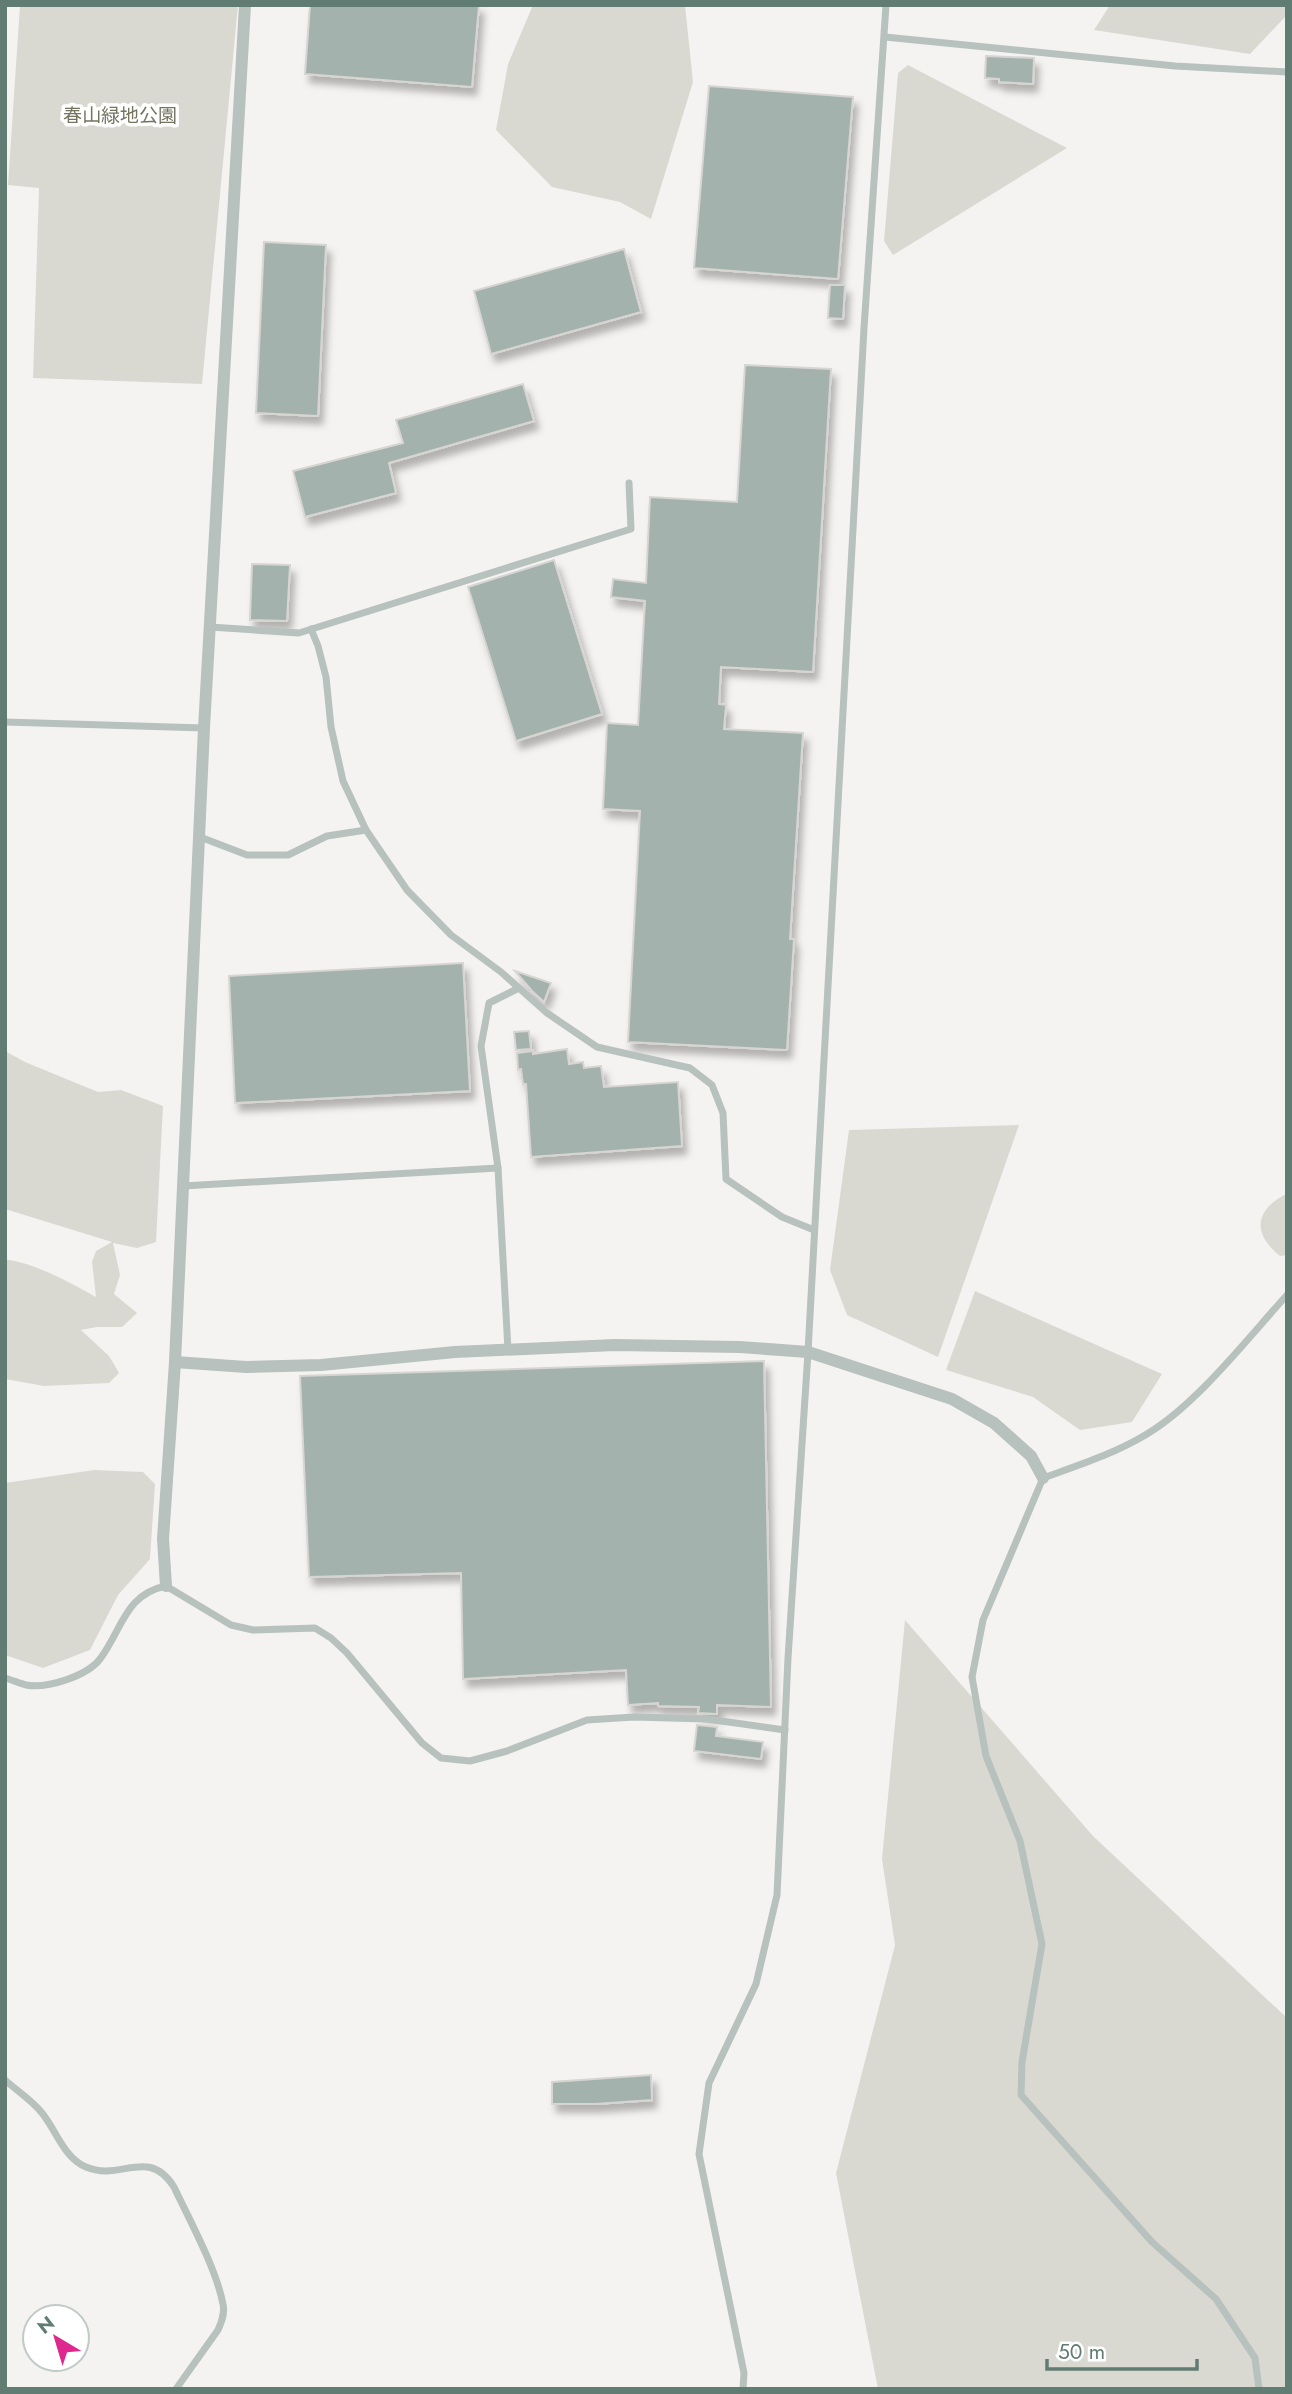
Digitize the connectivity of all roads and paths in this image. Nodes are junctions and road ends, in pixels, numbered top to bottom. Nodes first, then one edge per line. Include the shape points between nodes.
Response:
1 (245, 5) edge
2 (886, 5) edge
3 (885, 37) junction
4 (1287, 72) edge
5 (629, 483) dead end
6 (210, 627) junction
7 (311, 629) junction
8 (5, 722) edge
9 (204, 728) junction
10 (366, 830) junction
11 (200, 837) junction
12 (519, 988) junction
13 (498, 1168) junction
14 (183, 1186) junction
15 (814, 1230) junction
16 (1287, 1295) edge
17 (508, 1350) junction
18 (808, 1352) junction
19 (175, 1362) junction
20 (1044, 1478) junction
21 (166, 1586) junction
22 (5, 1678) edge
23 (785, 1730) junction
24 (5, 2080) edge
25 (176, 2389) edge
26 (743, 2389) edge
27 (1259, 2389) edge

1 - 6 street
2 - 3 street
3 - 4 street via 1175,66
3 - 15 street via 863,342
5 - 7 street via 631,530
6 - 7 street via 299,633
6 - 9 street
7 - 10 street via 326,677 343,781
8 - 9 street
9 - 11 street
10 - 11 street via 327,836 288,855 247,855
10 - 12 street via 415,900
11 - 14 street
12 - 13 street via 489,1003 481,1046
12 - 15 street via 597,1047 690,1068 712,1085 723,1113 726,1179 782,1217
13 - 14 street
13 - 17 street
14 - 19 street
15 - 18 street
16 - 20 street via 1191,1401 1149,1433 1110,1454
17 - 18 street via 615,1345
17 - 19 street via 321,1365 246,1367
18 - 20 street via 952,1399 994,1423 1031,1456
18 - 23 street
19 - 21 street via 163,1539
20 - 27 street via 982,1620 972,1677 986,1756 1020,1841 1041,1944 1021,2095 1152,2242 1216,2299 1255,2358
21 - 22 street via 138,1597 99,1661 70,1680 28,1686
21 - 23 street via 231,1625 253,1630 315,1628 331,1638 422,1743 441,1758 470,1761 587,1720 707,1719
23 - 26 street via 777,1895 756,1984 709,2083 699,2154 744,2373
24 - 25 street via 41,2111 81,2165 106,2171 150,2166 167,2176 174,2188 224,2306 218,2330

